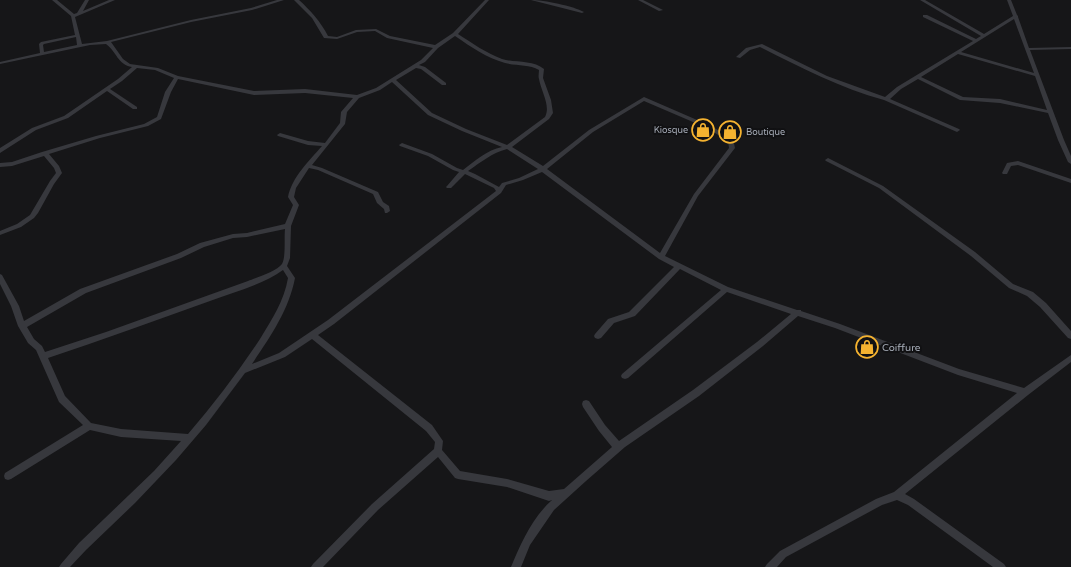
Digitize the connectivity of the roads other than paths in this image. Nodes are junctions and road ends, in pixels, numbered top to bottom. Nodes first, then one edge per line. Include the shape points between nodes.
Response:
1 (54, 0) edge
2 (87, 0) edge
3 (113, 0) edge
4 (282, 0) edge
5 (296, 0) edge
6 (487, 0) edge
7 (533, 0) edge
8 (640, 0) edge
9 (922, 0) edge
10 (1009, 0) edge
11 (662, 10) dead end
12 (582, 12) dead end
13 (79, 13) junction
14 (73, 16) junction
15 (925, 16) dead end
16 (1016, 16) junction
17 (455, 34) junction
18 (76, 36) junction
19 (985, 36) junction
20 (977, 41) junction
21 (107, 42) junction
22 (80, 46) junction
23 (436, 47) junction
24 (1071, 48) edge
25 (1027, 49) junction
26 (956, 52) junction
27 (42, 54) junction
28 (738, 57) dead end
29 (0, 63) edge
30 (416, 66) junction
31 (135, 67) junction
32 (1036, 75) junction
33 (177, 77) junction
34 (918, 77) junction
35 (393, 80) junction
36 (444, 84) dead end
37 (107, 89) junction
38 (357, 97) junction
39 (886, 98) junction
40 (135, 108) dead end
41 (1050, 112) junction
42 (957, 130) dead end
43 (280, 135) dead end
44 (326, 145) junction
45 (402, 145) dead end
46 (508, 147) junction
47 (0, 151) edge
48 (44, 154) junction
49 (828, 160) dead end
50 (1071, 162) edge
51 (0, 165) edge
52 (308, 166) junction
53 (543, 169) junction
54 (464, 172) junction
55 (1005, 173) dead end
56 (1071, 181) edge
57 (449, 187) dead end
58 (499, 192) junction
59 (387, 211) dead end
60 (288, 226) junction
61 (0, 233) edge
62 (661, 257) junction
63 (284, 266) junction
64 (679, 266) junction
65 (0, 277) edge
66 (3, 289) edge
67 (726, 289) junction
68 (798, 312) junction
69 (22, 326) junction
70 (313, 335) junction
71 (598, 336) dead end
72 (1071, 336) edge
73 (44, 356) junction
74 (1071, 358) edge
75 (242, 372) junction
76 (625, 376) dead end
77 (1025, 392) junction
78 (586, 404) dead end
79 (89, 426) junction
80 (190, 438) junction
81 (618, 447) junction
82 (438, 451) junction
83 (8, 476) dead end
84 (566, 493) junction
85 (897, 495) junction
86 (64, 567) edge
87 (316, 567) edge
88 (516, 567) edge
89 (770, 567) edge
90 (1001, 567) edge

1 - 14 street
2 - 13 street
3 - 13 street
4 - 21 street
5 - 23 street via 320,24 326,37 337,38 356,31 376,30 389,37
6 - 17 street
7 - 12 street
8 - 11 street
9 - 19 street
10 - 16 street
13 - 14 street
14 - 18 street
15 - 20 street
16 - 19 street
16 - 25 street
17 - 23 street
17 - 46 street via 494,57 542,69 541,78 550,113
18 - 22 street
18 - 27 street via 42,43
19 - 20 street
20 - 26 street
21 - 22 street
21 - 31 street via 121,60
22 - 27 street
23 - 30 street
24 - 25 street
25 - 32 street
26 - 32 street
26 - 34 street
27 - 29 street
28 - 39 street via 760,45 825,77 874,96
30 - 35 street
30 - 36 street via 423,68
31 - 33 street via 156,69
31 - 37 street
32 - 41 street
33 - 38 street via 254,92 304,91
33 - 48 street via 168,92 161,113 154,121
34 - 39 street
34 - 41 street via 962,99 1000,101
35 - 38 street via 367,95
35 - 46 street via 430,114
37 - 40 street
37 - 47 street via 66,117 34,129
38 - 44 street via 344,112 342,123
39 - 42 street
41 - 50 street
43 - 44 street
44 - 52 street
45 - 54 street via 430,155
46 - 53 street
46 - 54 street via 496,150
48 - 51 street
48 - 61 street via 59,173 40,200 34,214 25,222
49 - 72 street via 882,187 973,254 1010,286 1030,294
52 - 59 street via 376,193 378,202 387,208
52 - 60 street via 293,188 291,197 296,205
53 - 58 street via 504,184
53 - 62 street
53 - 62 street via 591,131 644,99 709,127 731,140 732,148 696,195
54 - 57 street
54 - 58 street via 496,187
55 - 56 street via 1009,164 1018,163
58 - 70 street via 345,313
60 - 63 street via 287,258
60 - 69 street via 209,243 84,291
62 - 64 street
63 - 73 street via 257,279 106,337
63 - 75 street via 292,278 290,291 279,316
64 - 67 street
64 - 71 street via 632,314 612,321
65 - 66 street
66 - 69 street via 15,306
67 - 68 street
67 - 76 street
68 - 77 street via 958,372
68 - 81 street via 702,389
69 - 73 street
70 - 75 street via 282,355
70 - 82 street via 429,428 439,441
73 - 79 street via 62,399
74 - 77 street
75 - 80 street
77 - 85 street
78 - 81 street
79 - 80 street via 121,433
79 - 83 street
80 - 86 street
81 - 84 street
82 - 84 street via 458,475 506,483 549,496
82 - 87 street via 375,507
84 - 88 street via 538,524 526,542
85 - 89 street via 879,502 783,554
85 - 90 street via 911,502

